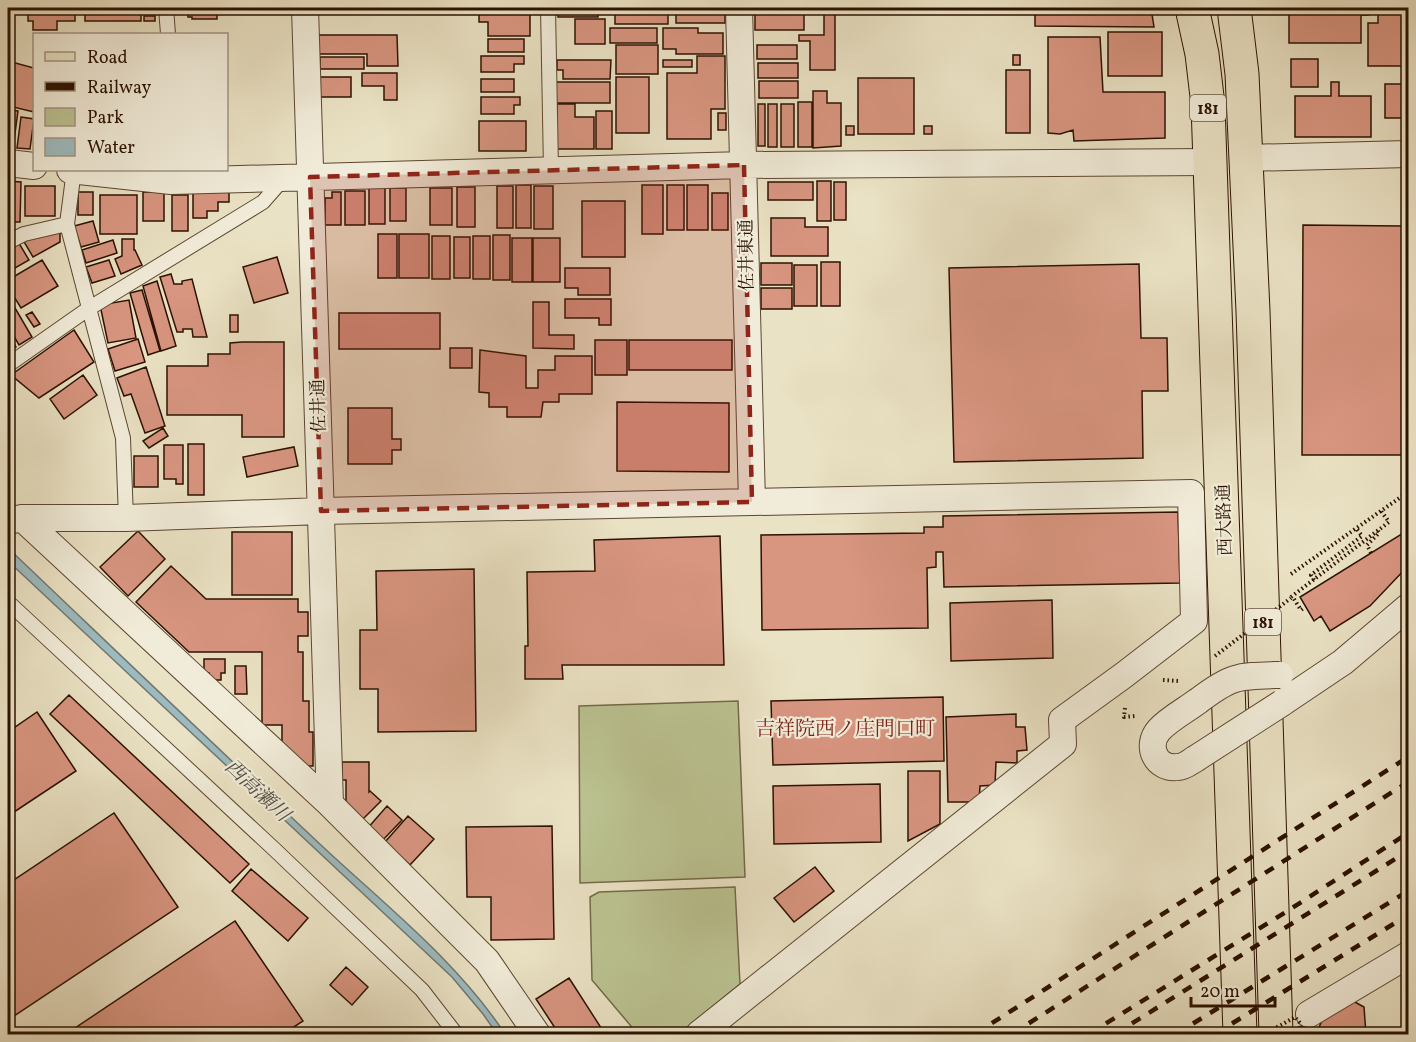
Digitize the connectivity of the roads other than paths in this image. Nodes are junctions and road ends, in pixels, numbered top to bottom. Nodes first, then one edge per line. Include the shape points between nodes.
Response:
1 (166, 8) edge
2 (305, 8) edge
3 (548, 8) edge
4 (739, 8) edge
5 (1192, 8) edge
6 (1234, 8) edge
7 (168, 33) edge
8 (1408, 154) edge
9 (1246, 158) junction
10 (1210, 162) junction
11 (8, 163) edge
12 (744, 165) junction
13 (33, 166) edge
14 (551, 170) junction
15 (72, 171) edge
16 (92, 171) edge
17 (171, 175) edge
18 (310, 177) junction
19 (284, 178) junction
20 (67, 224) junction
21 (8, 242) edge
22 (88, 309) junction
23 (8, 365) edge
24 (752, 502) junction
25 (321, 511) junction
26 (12, 514) edge
27 (126, 518) junction
28 (8, 602) edge
29 (1408, 607) edge
30 (1327, 673) junction
31 (330, 804) junction
32 (1408, 955) edge
33 (1305, 1024) edge
34 (456, 1035) edge
35 (537, 1035) edge
36 (699, 1035) edge
37 (1240, 1035) edge
38 (1276, 1035) edge

1 - 7 lane
2 - 18 street, 佐井通
3 - 14 lane
4 - 12 street, 佐井東通
5 - 10 main road, 西大路通 / 181 via 1204,64
6 - 9 main road, 西大路通 / 181
8 - 9 street
9 - 38 main road, 西大路通 / 181
10 - 12 street
10 - 37 main road, 西大路通 / 181
11 - 13 street
12 - 14 street
12 - 24 street, 佐井東通
14 - 18 street
15 - 20 lane
16 - 17 street
17 - 19 street
18 - 19 street
18 - 25 street, 佐井通
19 - 22 lane via 263,202
20 - 21 lane
20 - 22 lane
22 - 23 lane
22 - 27 lane via 123,438
24 - 25 street
24 - 36 street via 1191,493 1194,621 1062,720 1063,744
25 - 27 street
25 - 31 street, 佐井通
26 - 27 street
26 - 31 street
28 - 34 lane via 422,990
29 - 30 street
30 - 30 street, bridge via 1233,678 1159,730 1153,741 1153,754 1160,764 1181,767
31 - 35 street via 487,962
32 - 33 street

